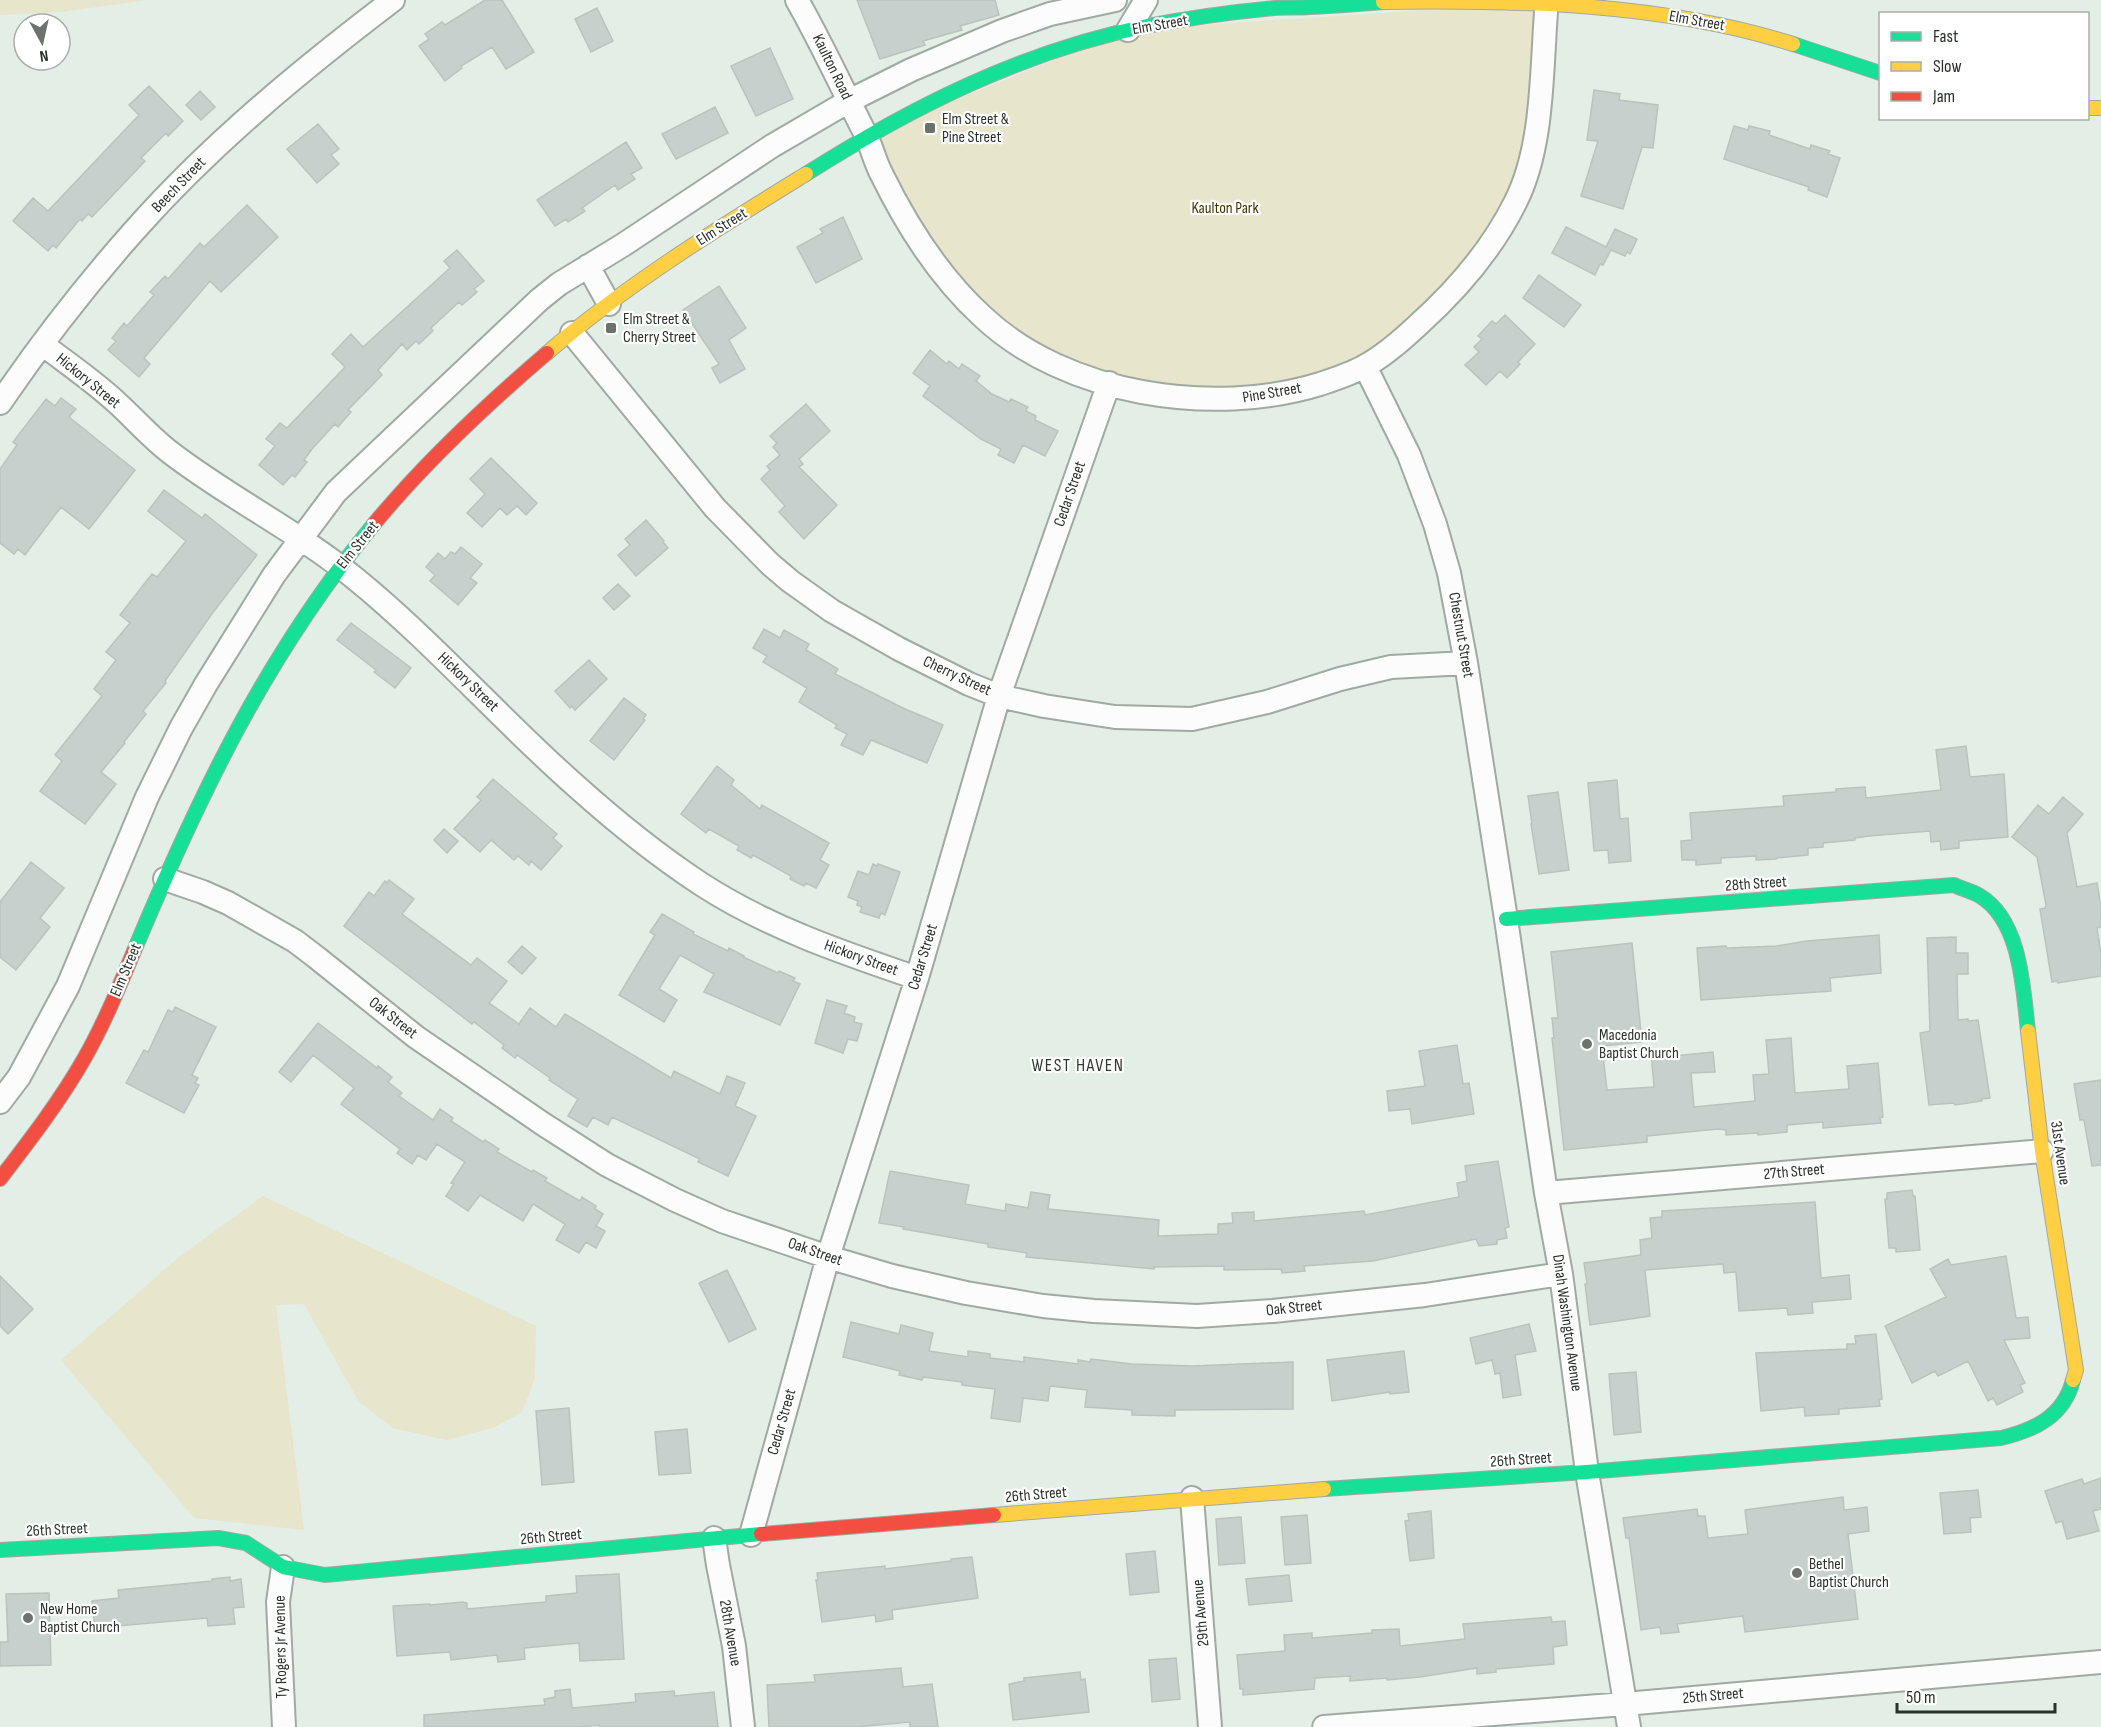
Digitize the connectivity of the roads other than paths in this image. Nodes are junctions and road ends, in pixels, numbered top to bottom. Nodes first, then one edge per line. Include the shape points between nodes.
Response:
1 (393, 0) edge
2 (797, 0) edge
3 (1115, 0) edge
4 (1146, 0) edge
5 (1546, 1) edge
6 (1270, 4) edge
7 (1128, 30) junction
8 (1879, 73) edge
9 (849, 101) junction
10 (866, 136) junction
11 (588, 266) junction
12 (609, 304) junction
13 (572, 333) junction
14 (42, 344) junction
15 (1365, 366) junction
16 (1109, 383) junction
17 (0, 404) edge
18 (301, 538) junction
19 (340, 567) junction
20 (1466, 663) junction
21 (999, 696) junction
22 (165, 879) junction
23 (1998, 916) joint
24 (1506, 919) junction
25 (917, 978) junction
26 (0, 1102) edge
27 (2042, 1151) junction
28 (0, 1179) edge
29 (1546, 1193) junction
30 (828, 1257) junction
31 (1561, 1274) junction
32 (2068, 1397) joint
33 (1587, 1472) junction
34 (1192, 1498) junction
35 (751, 1535) junction
36 (714, 1538) junction
37 (0, 1550) edge
38 (283, 1567) junction
39 (2101, 1662) edge
40 (1625, 1704) junction
41 (284, 1727) edge
42 (743, 1727) edge
43 (1210, 1727) edge
44 (1324, 1727) edge
45 (1629, 1727) edge

1 - 14 street, Beech Street via 282,88 217,147 134,231
2 - 9 street, Kaulton Road
3 - 9 street via 1050,14 1002,32
4 - 7 street
5 - 6 street, Elm Street via 1430,1 1298,9
5 - 8 street, Elm Street via 1728,26
5 - 15 street, Pine Street via 1540,102 1532,152 1517,200 1492,244 1461,283 1405,337
6 - 7 street, Elm Street
7 - 10 street, Elm Street via 1024,62 954,91
9 - 10 street, Kaulton Road
9 - 11 street via 772,146
10 - 12 street, Elm Street via 669,261
10 - 16 street, Pine Street via 904,218 947,282 1024,349 1046,362
11 - 12 street
11 - 18 street via 539,300 353,475
12 - 13 street, Elm Street
13 - 19 street, Elm Street via 490,402 435,455
13 - 21 street, Cherry Street via 715,508 770,564 832,611 900,649
14 - 17 street, Beech Street
14 - 18 street, Hickory Street via 98,386 170,453
15 - 16 street, Pine Street via 1296,391 1246,399 1195,399
15 - 20 street, Chestnut Street via 1409,455 1435,524
16 - 21 street, Cedar Street
18 - 19 street, Hickory Street
18 - 26 street via 274,575 181,728 147,797 68,986 19,1077
19 - 22 street, Elm Street via 292,634 249,705
19 - 25 street, Hickory Street via 430,645 574,785 655,852 704,885 800,936
20 - 21 street, Cherry Street via 1391,667 1192,719 1115,717
20 - 24 street, Chestnut Street
21 - 25 street, Cedar Street
22 - 28 street, Elm Street via 85,1057 45,1121
22 - 30 street, Oak Street via 228,903 295,941 416,1037 607,1165 722,1221
23 - 24 street, 28th Street via 1980,897 1954,885
23 - 27 street, 31st Avenue via 2013,938 2020,964
24 - 29 street, Dinah Washington Avenue
25 - 30 street, Cedar Street
27 - 29 street, 27th Street
27 - 32 street, 31st Avenue via 2076,1370
29 - 31 street, Dinah Washington Avenue
30 - 31 street, Oak Street via 966,1293 1043,1306 1197,1316 1425,1295
30 - 35 street, Cedar Street
31 - 33 street, Dinah Washington Avenue
32 - 33 street, 26th Street via 2051,1419 2027,1432 2001,1438
33 - 34 street, 26th Street
33 - 40 street, Dinah Washington Avenue
34 - 35 street, 26th Street
34 - 43 street, 29th Avenue
35 - 36 street, 26th Street
36 - 38 street, 26th Street via 325,1575
36 - 42 street, 28th Avenue via 734,1646
37 - 38 street, 26th Street via 218,1538 246,1543
38 - 41 street, Ty Rogers Jr Avenue via 278,1602
39 - 40 street, 25th Street
40 - 44 street, 25th Street
40 - 45 street, Dinah Washington Avenue

